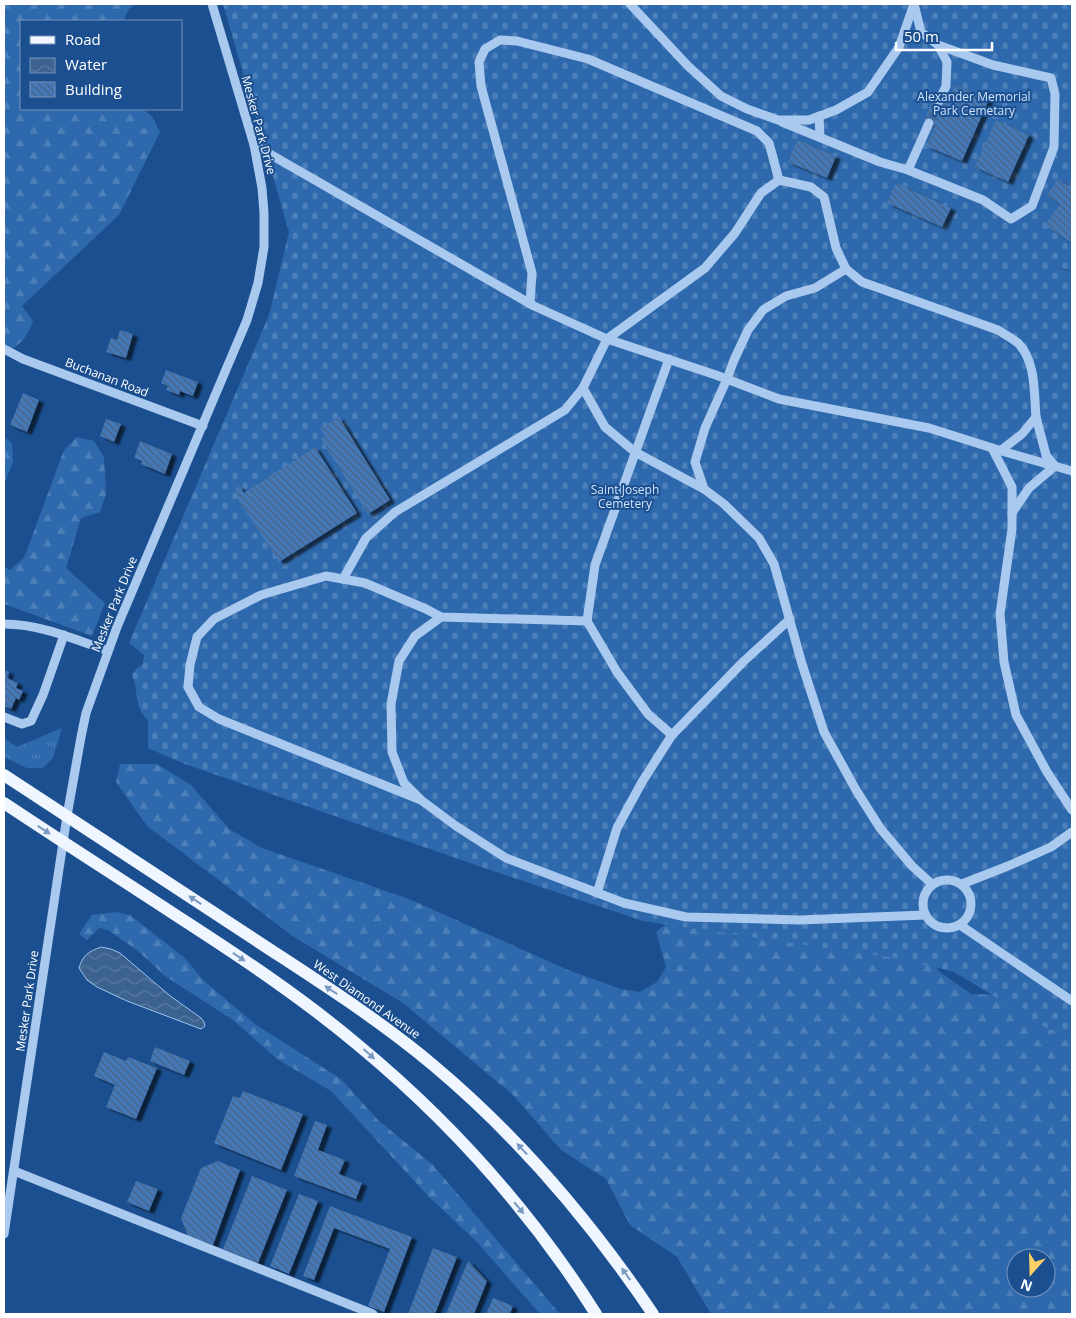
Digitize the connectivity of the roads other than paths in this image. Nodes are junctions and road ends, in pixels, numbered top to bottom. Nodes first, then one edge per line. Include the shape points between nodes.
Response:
1 (212, 4) edge
2 (914, 4) edge
3 (632, 5) edge
4 (938, 45) junction
5 (939, 101) tunnel mouth
6 (820, 116) junction
7 (778, 120) junction
8 (929, 123) tunnel mouth
9 (820, 137) junction
10 (254, 145) junction
11 (908, 170) junction
12 (779, 180) junction
13 (846, 269) junction
14 (530, 304) junction
15 (607, 339) junction
16 (4, 349) edge
17 (669, 360) junction
18 (727, 379) junction
19 (583, 388) junction
20 (1036, 417) junction
21 (203, 426) junction
22 (996, 449) junction
23 (636, 452) junction
24 (1055, 466) junction
25 (1072, 471) edge
26 (704, 489) junction
27 (1012, 513) junction
28 (344, 579) junction
29 (441, 618) junction
30 (790, 619) junction
31 (588, 621) junction
32 (4, 624) edge
33 (64, 635) junction
34 (108, 651) junction
35 (4, 717) edge
36 (672, 735) junction
37 (4, 775) edge
38 (421, 800) junction
39 (4, 803) edge
40 (1072, 810) edge
41 (67, 816) junction
42 (1072, 832) edge
43 (63, 842) junction
44 (932, 884) junction
45 (962, 884) junction
46 (597, 893) junction
47 (925, 915) junction
48 (960, 924) junction
49 (1072, 1001) edge
50 (14, 1172) junction
51 (4, 1234) edge
52 (373, 1314) edge
53 (596, 1314) edge
54 (653, 1314) edge

1 - 10 street, Mesker Park Drive
2 - 4 street via 921,32
2 - 6 street via 899,47 868,92
3 - 7 street via 688,66 721,96
4 - 5 street via 947,62 946,86
4 - 11 street via 993,65 1050,78 1055,94 1054,147 1032,206 1011,220 983,200
6 - 7 street via 809,120
6 - 9 street
7 - 9 street
8 - 11 street
9 - 11 street
10 - 14 street
10 - 21 street, Mesker Park Drive via 264,212 261,269 247,320
12 - 13 street via 811,187 824,198 836,248
12 - 14 street via 769,143 757,131 588,59 517,41 500,40 486,49 479,62 481,86 532,273
12 - 15 street via 762,193 735,233 705,268
13 - 18 street via 815,288 786,296 763,310 748,330
13 - 20 street via 862,282 998,330 1018,343 1029,360
14 - 15 street
15 - 17 street
15 - 19 street
16 - 21 street, Buchanan Road
17 - 18 street
17 - 23 street
18 - 22 street via 779,399 929,428
18 - 26 street via 705,428 695,462
19 - 23 street via 605,427
19 - 28 street via 565,410 395,512 366,538
20 - 22 street via 1022,434
20 - 24 street via 1046,454
21 - 34 street, Mesker Park Drive
22 - 24 street
22 - 27 street via 1012,487
23 - 26 street
23 - 31 street via 594,565
24 - 25 street
24 - 27 street via 1029,488
26 - 30 street via 759,538 774,564
27 - 40 street via 1000,614 1004,662 1016,715
28 - 29 street via 364,583
28 - 38 street via 326,576 261,595 214,619 197,637 188,687 199,707 219,719
29 - 31 street
29 - 38 street via 415,636 399,661 391,704 392,752 404,782
30 - 36 street
30 - 44 street via 824,732 880,828
31 - 36 street via 622,679 648,714
32 - 33 street via 20,624
33 - 34 street
33 - 35 street via 31,721 22,724
34 - 41 street, Mesker Park Drive via 86,712
36 - 46 street via 617,828
37 - 41 main road, West Diamond Avenue
38 - 46 street via 506,858
39 -> 43 main road
41 - 43 street, Mesker Park Drive
54 -> 41 main road, West Diamond Avenue via 598,1236 564,1195 511,1137 434,1065 355,1006
42 - 45 street via 1051,847
43 - 50 street, Mesker Park Drive
43 -> 53 main road via 288,990 359,1046 422,1102 487,1170 557,1256
44 - 45 street via 947,879
44 - 47 street via 923,898
45 - 48 street via 968,890 972,905 970,913
46 - 47 street via 624,903 686,916 800,920
47 - 48 street via 938,926 953,928
48 - 49 street
50 - 51 street, Mesker Park Drive
50 - 52 street

